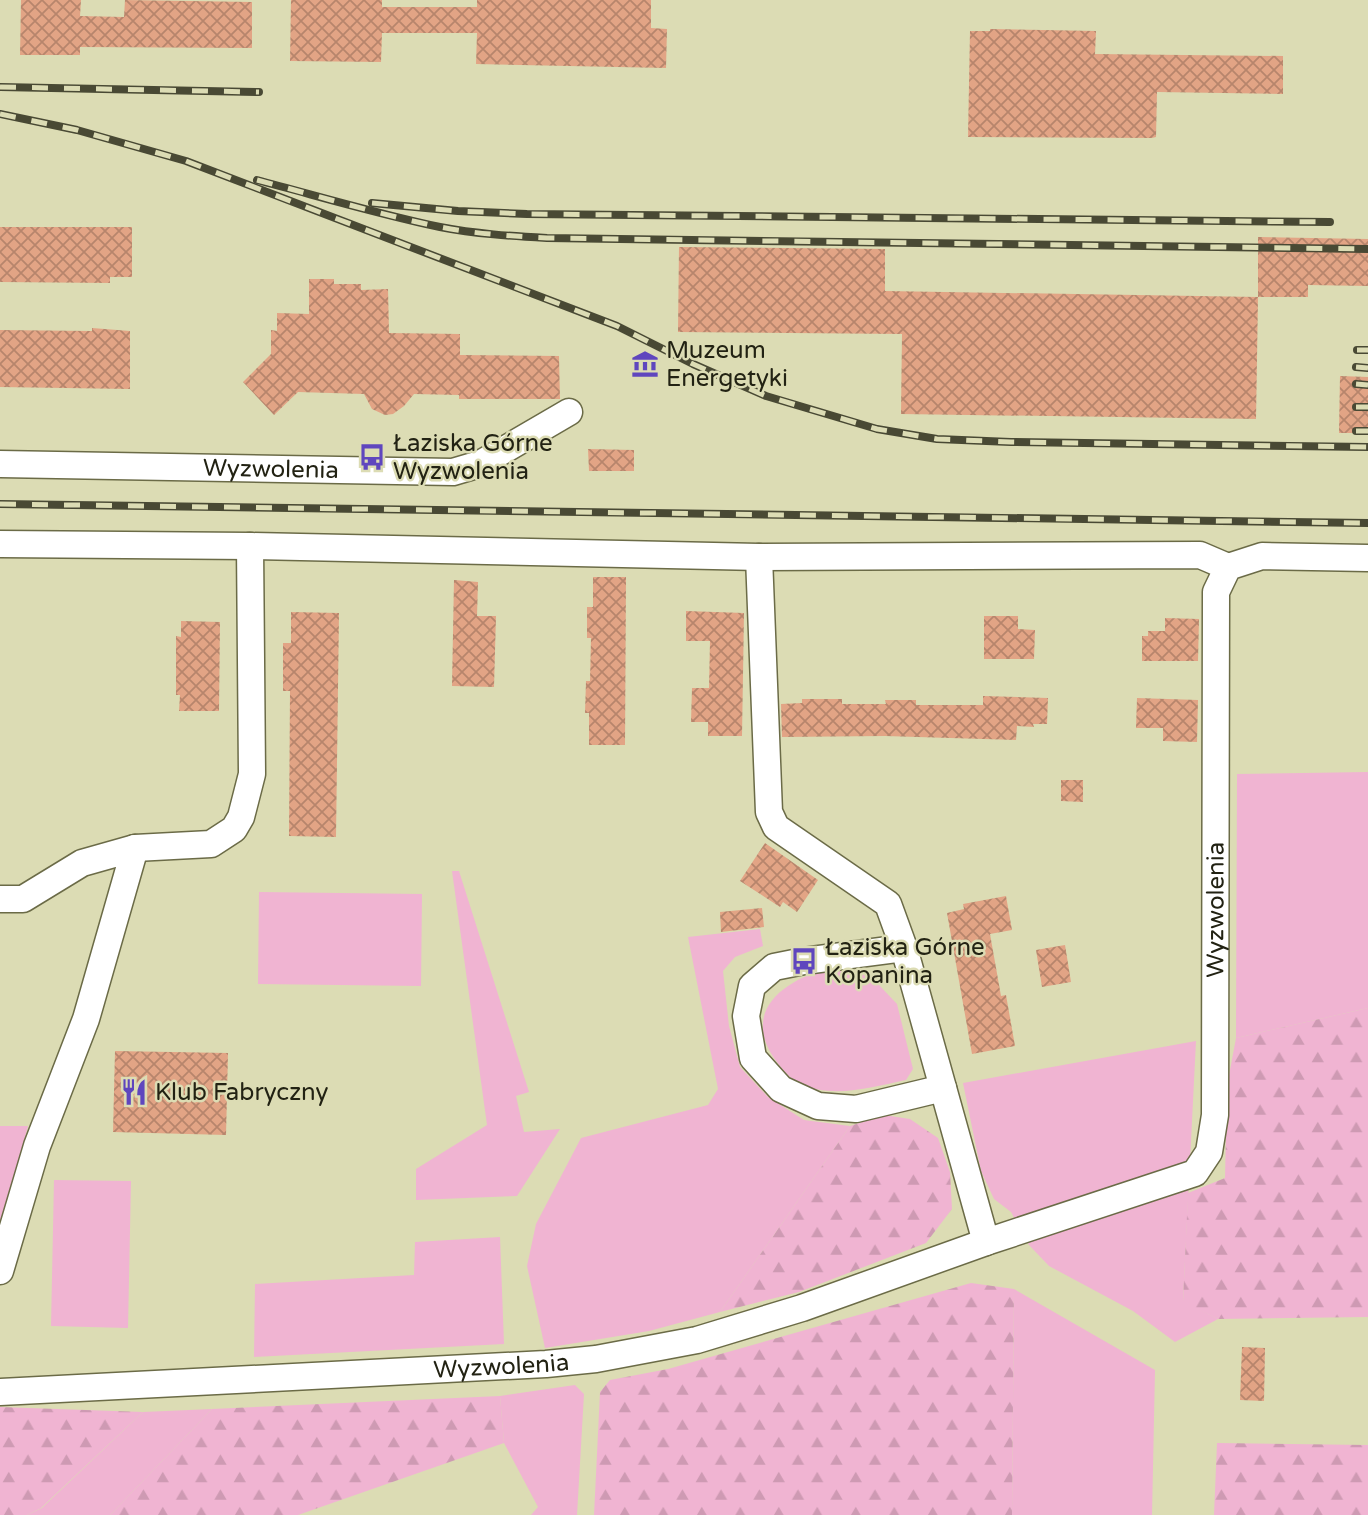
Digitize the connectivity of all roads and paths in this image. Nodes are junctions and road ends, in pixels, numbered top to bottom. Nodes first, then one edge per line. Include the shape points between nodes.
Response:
1 (569, 412) dead end
2 (0, 464) edge
3 (0, 544) edge
4 (250, 546) junction
5 (760, 557) junction
6 (1368, 558) edge
7 (1228, 567) junction
8 (135, 848) junction
9 (0, 900) edge
10 (904, 948) junction
11 (943, 1088) junction
12 (986, 1242) junction
13 (0, 1271) edge
14 (0, 1392) edge

1 - 2 street, Wyzwolenia via 480,464 453,472
3 - 4 street
4 - 5 street
4 - 8 street via 252,774 241,817 234,829 211,844
5 - 7 street via 1200,555
5 - 10 street via 769,812 776,827 888,904
6 - 7 street via 1262,556
7 - 12 street, Wyzwolenia via 1216,592 1215,1101 1209,1152 1195,1173
8 - 9 street via 82,863 23,899
8 - 13 street via 86,1019 37,1146
10 - 11 street
10 - 11 street via 774,967 751,986 746,1016 753,1058 781,1089 818,1106 856,1109
11 - 12 street
12 - 14 street, Wyzwolenia via 697,1340 597,1359

